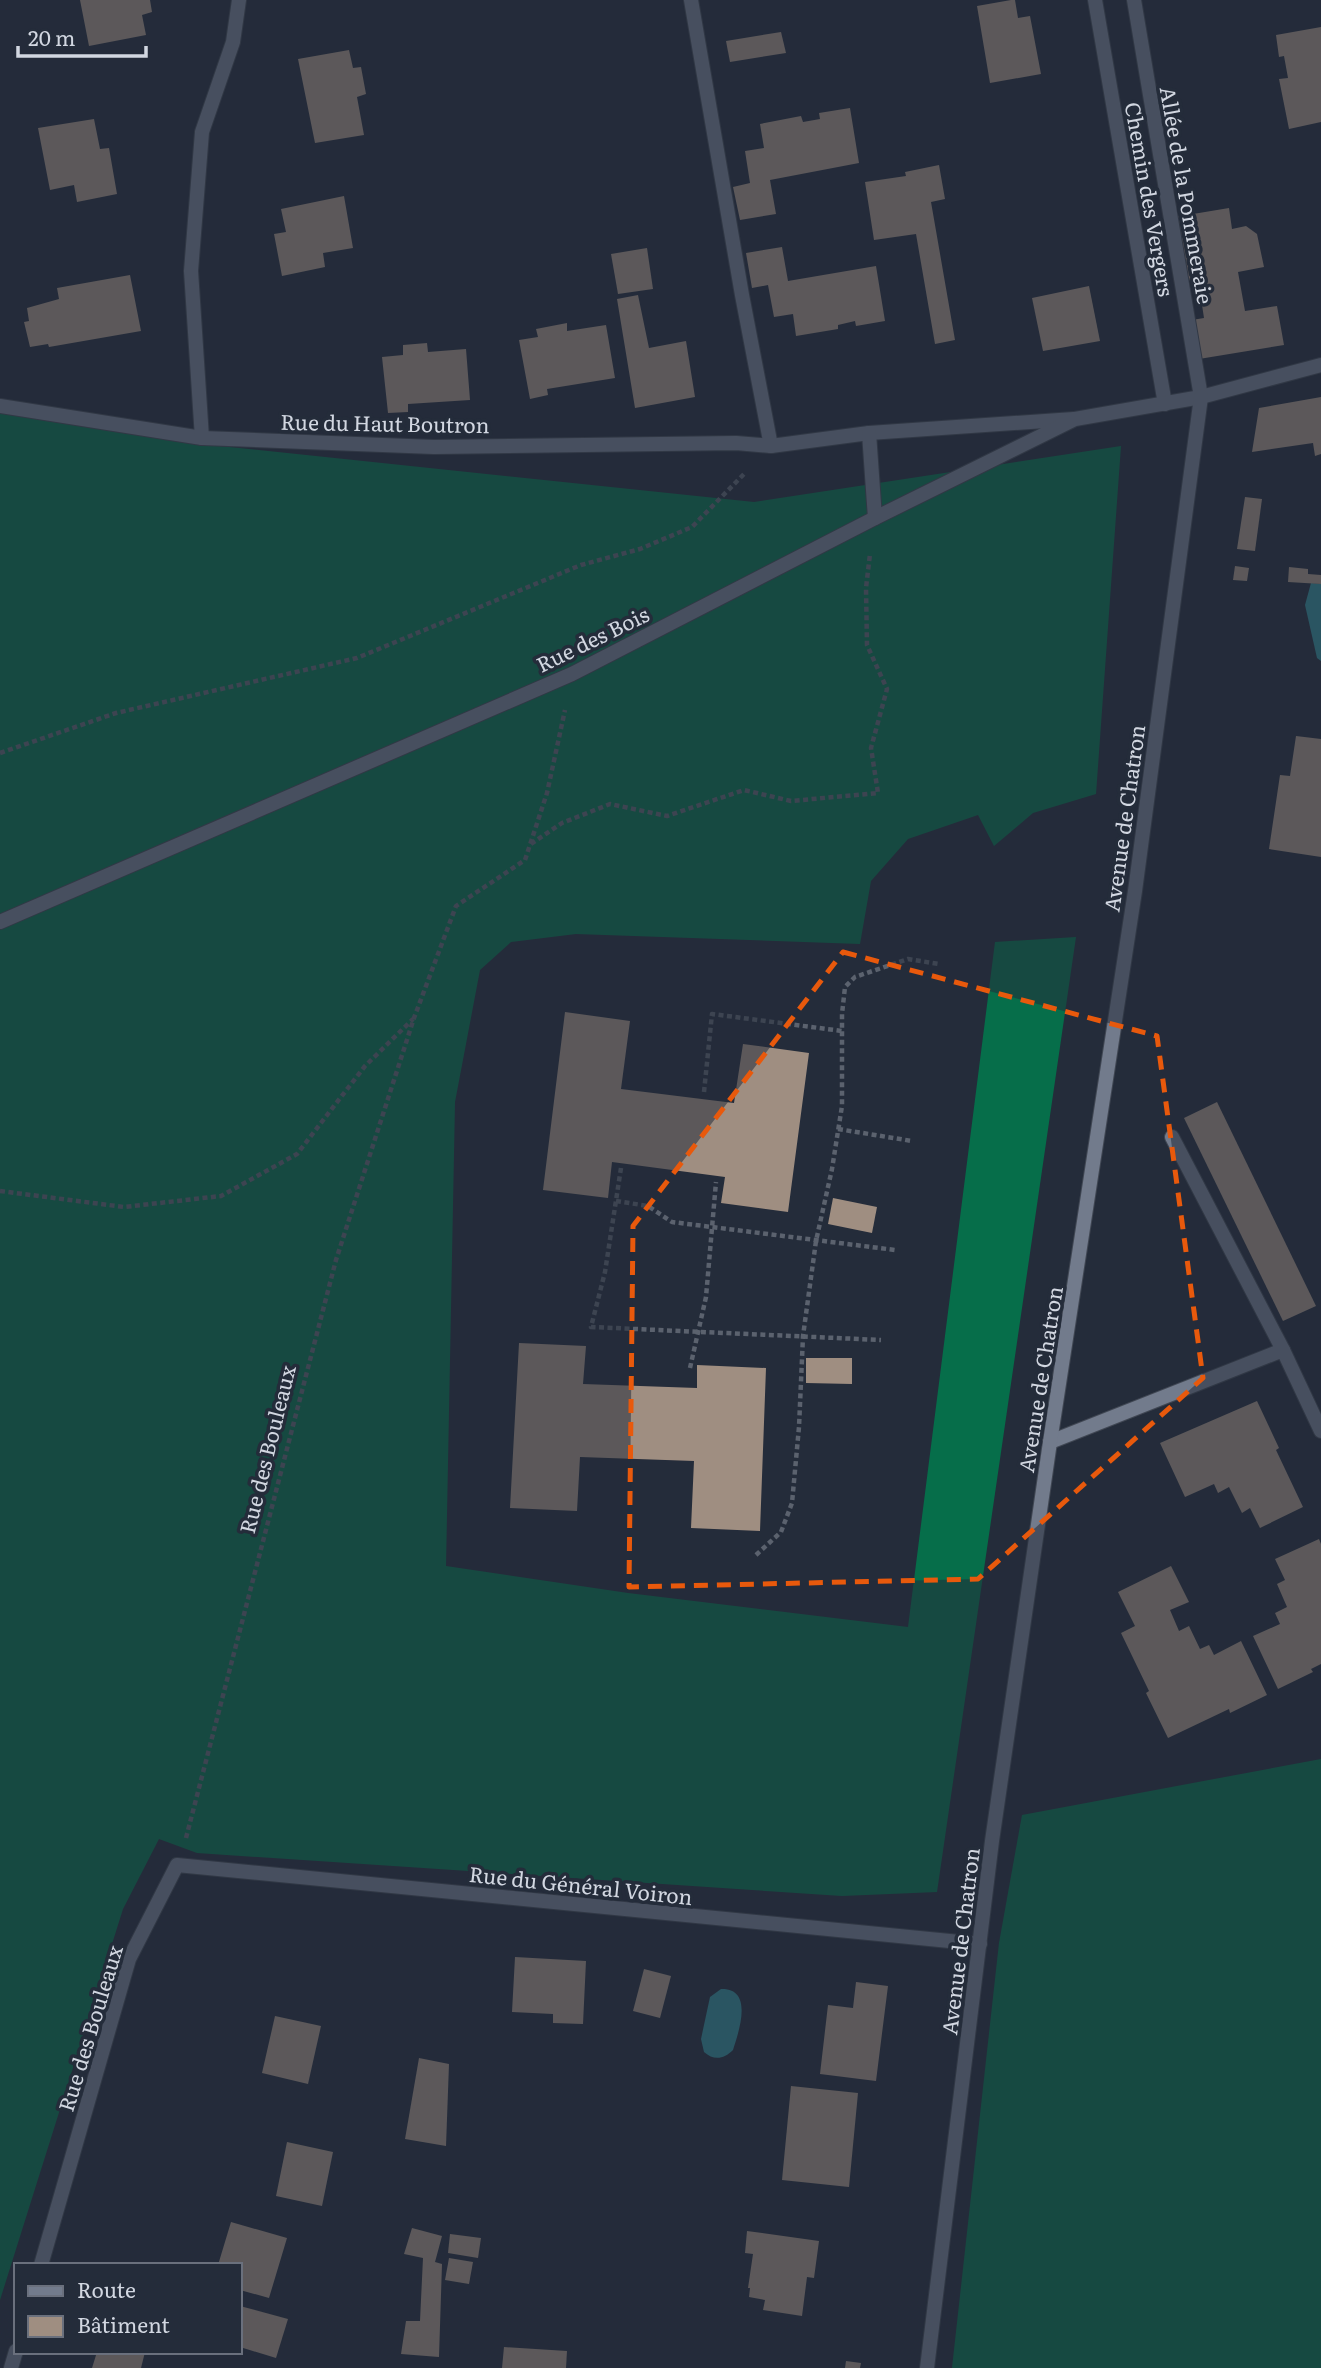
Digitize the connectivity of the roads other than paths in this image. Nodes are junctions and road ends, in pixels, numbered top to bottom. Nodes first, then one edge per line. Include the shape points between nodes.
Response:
1 (239, 0) edge
2 (691, 0) edge
3 (1095, 0) edge
4 (1134, 0) edge
5 (1321, 365) edge
6 (1200, 397) junction
7 (1165, 404) junction
8 (0, 406) edge
9 (1075, 419) junction
10 (869, 433) junction
11 (202, 438) junction
12 (771, 446) junction
13 (875, 518) junction
14 (0, 922) edge
15 (1172, 1137) dead end
16 (1283, 1350) junction
17 (1321, 1431) edge
18 (1050, 1442) junction
19 (177, 1865) joint
20 (981, 1944) junction
21 (42, 2263) edge
22 (927, 2368) edge

1 - 11 street via 233,42 200,146 191,271
2 - 12 street
3 - 7 street, Chemin des Vergers
4 - 6 street, Allée de la Pommeraie
5 - 6 street, Rue des Bois
6 - 7 street, Rue des Bois
6 - 18 street, Avenue de Chatron via 1135,891
7 - 9 street, Rue des Bois
8 - 11 street, Rue du Haut Boutron
9 - 10 street, Rue du Haut Boutron
9 - 13 street, Rue des Bois
10 - 12 street, Rue du Haut Boutron
10 - 13 street
11 - 12 street, Rue du Haut Boutron via 434,447
13 - 14 street, Rue des Bois via 572,674
15 - 16 street
16 - 17 street
16 - 18 street
18 - 20 street, Avenue de Chatron
19 - 20 street, Rue du Général Voiron
19 - 21 street, Rue des Bouleaux via 129,1959
20 - 22 street, Avenue de Chatron

